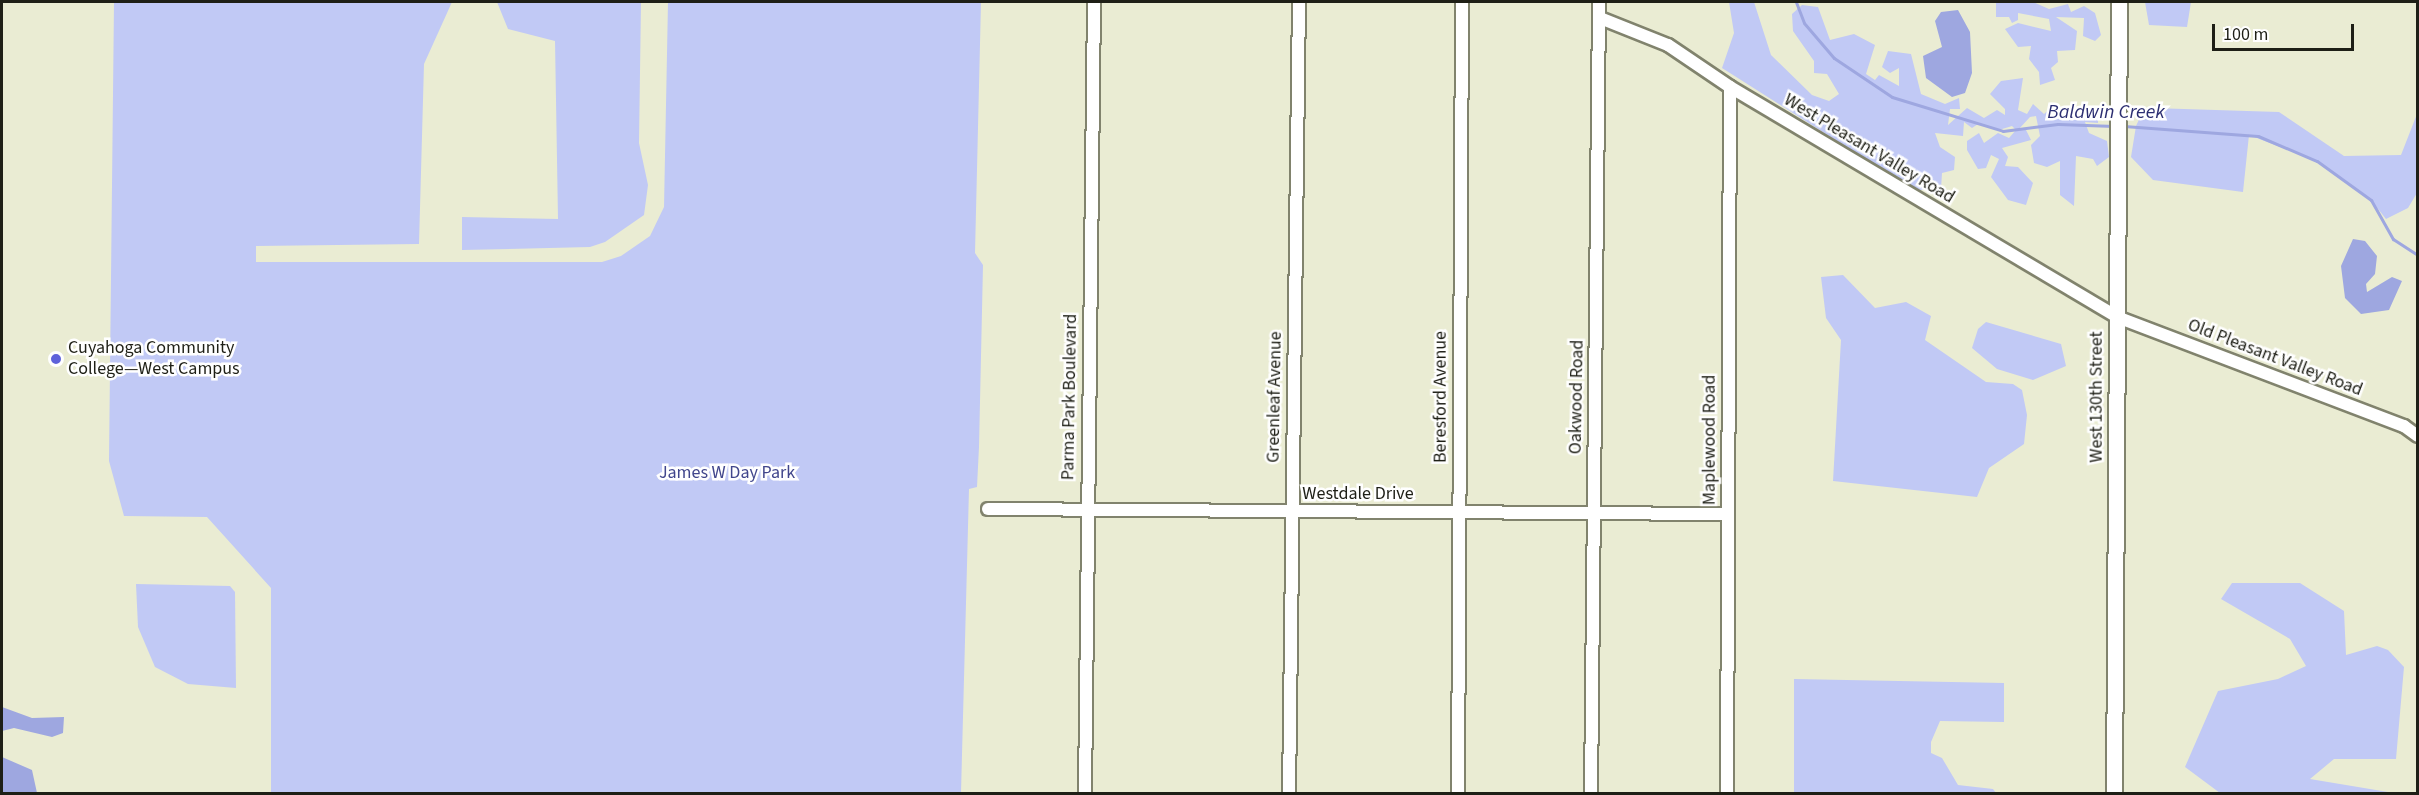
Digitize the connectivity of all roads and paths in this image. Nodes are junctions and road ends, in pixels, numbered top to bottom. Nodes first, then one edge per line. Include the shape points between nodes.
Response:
1 (1094, 2) edge
2 (1299, 2) edge
3 (1462, 2) edge
4 (1599, 2) edge
5 (2119, 2) edge
6 (1600, 18) junction
7 (1730, 87) junction
8 (2117, 317) junction
9 (2418, 436) edge
10 (988, 509) dead end
11 (1594, 511) junction
12 (1086, 512) junction
13 (1291, 512) junction
14 (1458, 512) junction
15 (1728, 514) junction
16 (1085, 794) edge
17 (1288, 794) edge
18 (1458, 794) edge
19 (1591, 794) edge
20 (1726, 794) edge
21 (2114, 794) edge

1 - 12 street, Parma Park Boulevard
2 - 13 street, Greenleaf Avenue
3 - 14 street, Beresford Avenue
4 - 6 street, Oakwood Road
5 - 8 main road, West 130th Street
6 - 7 street, West Pleasant Valley Road via 1668,45
6 - 11 street, Oakwood Road
7 - 8 street, West Pleasant Valley Road
7 - 15 street, Maplewood Road
8 - 9 street, Old Pleasant Valley Road via 2404,426
8 - 21 main road, West 130th Street
10 - 12 street, Westdale Drive
11 - 14 street, Westdale Drive
11 - 15 street, Westdale Drive
11 - 19 street, Oakwood Road
12 - 13 street, Westdale Drive
12 - 16 street, Parma Park Boulevard
13 - 14 street, Westdale Drive
13 - 17 street, Greenleaf Avenue
14 - 18 street, Beresford Avenue
15 - 20 street, Maplewood Road

